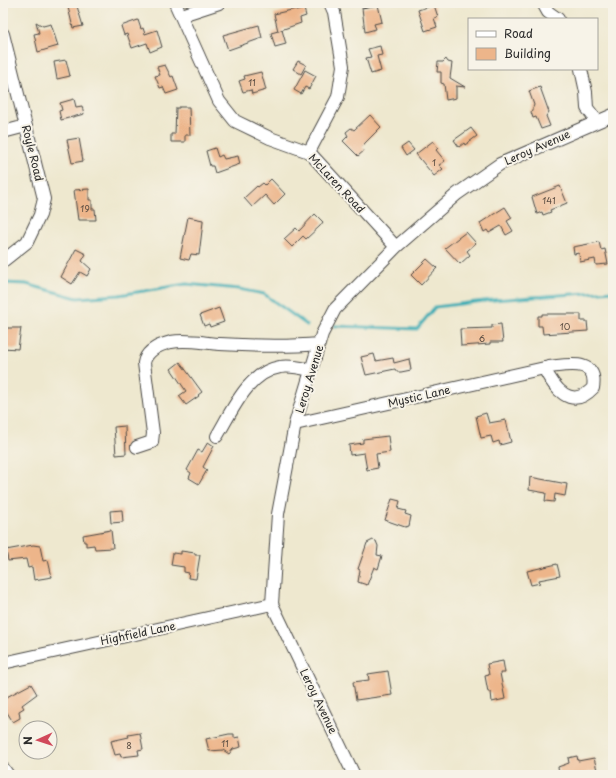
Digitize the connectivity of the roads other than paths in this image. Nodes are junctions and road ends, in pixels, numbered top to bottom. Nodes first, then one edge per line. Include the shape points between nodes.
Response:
1 (175, 3) edge
2 (219, 3) edge
3 (330, 3) edge
4 (543, 3) edge
5 (182, 15) junction
6 (557, 18) edge
7 (3, 34) edge
8 (5, 51) edge
9 (581, 70) edge
10 (8, 74) edge
11 (613, 115) edge
12 (597, 121) junction
13 (26, 126) junction
14 (3, 132) edge
15 (309, 152) junction
16 (396, 247) junction
17 (3, 261) edge
18 (319, 344) junction
19 (544, 368) dead end
20 (311, 370) junction
21 (295, 424) junction
22 (216, 436) dead end
23 (137, 447) dead end
24 (272, 604) junction
25 (3, 663) edge
26 (3, 768) edge
27 (8, 775) edge
28 (354, 775) edge

1 - 5 street, McLaren Road
2 - 5 street
3 - 15 street via 334,12 343,66 338,97
4 - 6 street via 548,12
5 - 15 street, McLaren Road via 219,101 235,121 270,138
7 - 8 street, Royle Road
8 - 10 street, Royle Road
9 - 12 street via 587,108
10 - 13 street, Royle Road
11 - 12 street, Leroy Avenue
12 - 16 street, Leroy Avenue via 500,164 457,194
13 - 14 street
13 - 17 street, Royle Road via 44,199 27,242
15 - 16 street, McLaren Road
16 - 18 street, Leroy Avenue via 335,309
18 - 20 street, Leroy Avenue
18 - 23 street via 293,346 188,341 170,342 150,350 145,356 144,363 152,442
19 - 21 street, Mystic Lane
20 - 21 street, Leroy Avenue
20 - 22 street via 280,366 261,374 242,395
21 - 24 street, Leroy Avenue via 278,514
24 - 25 street, Highfield Lane
24 - 28 street, Leroy Avenue
26 - 27 street

